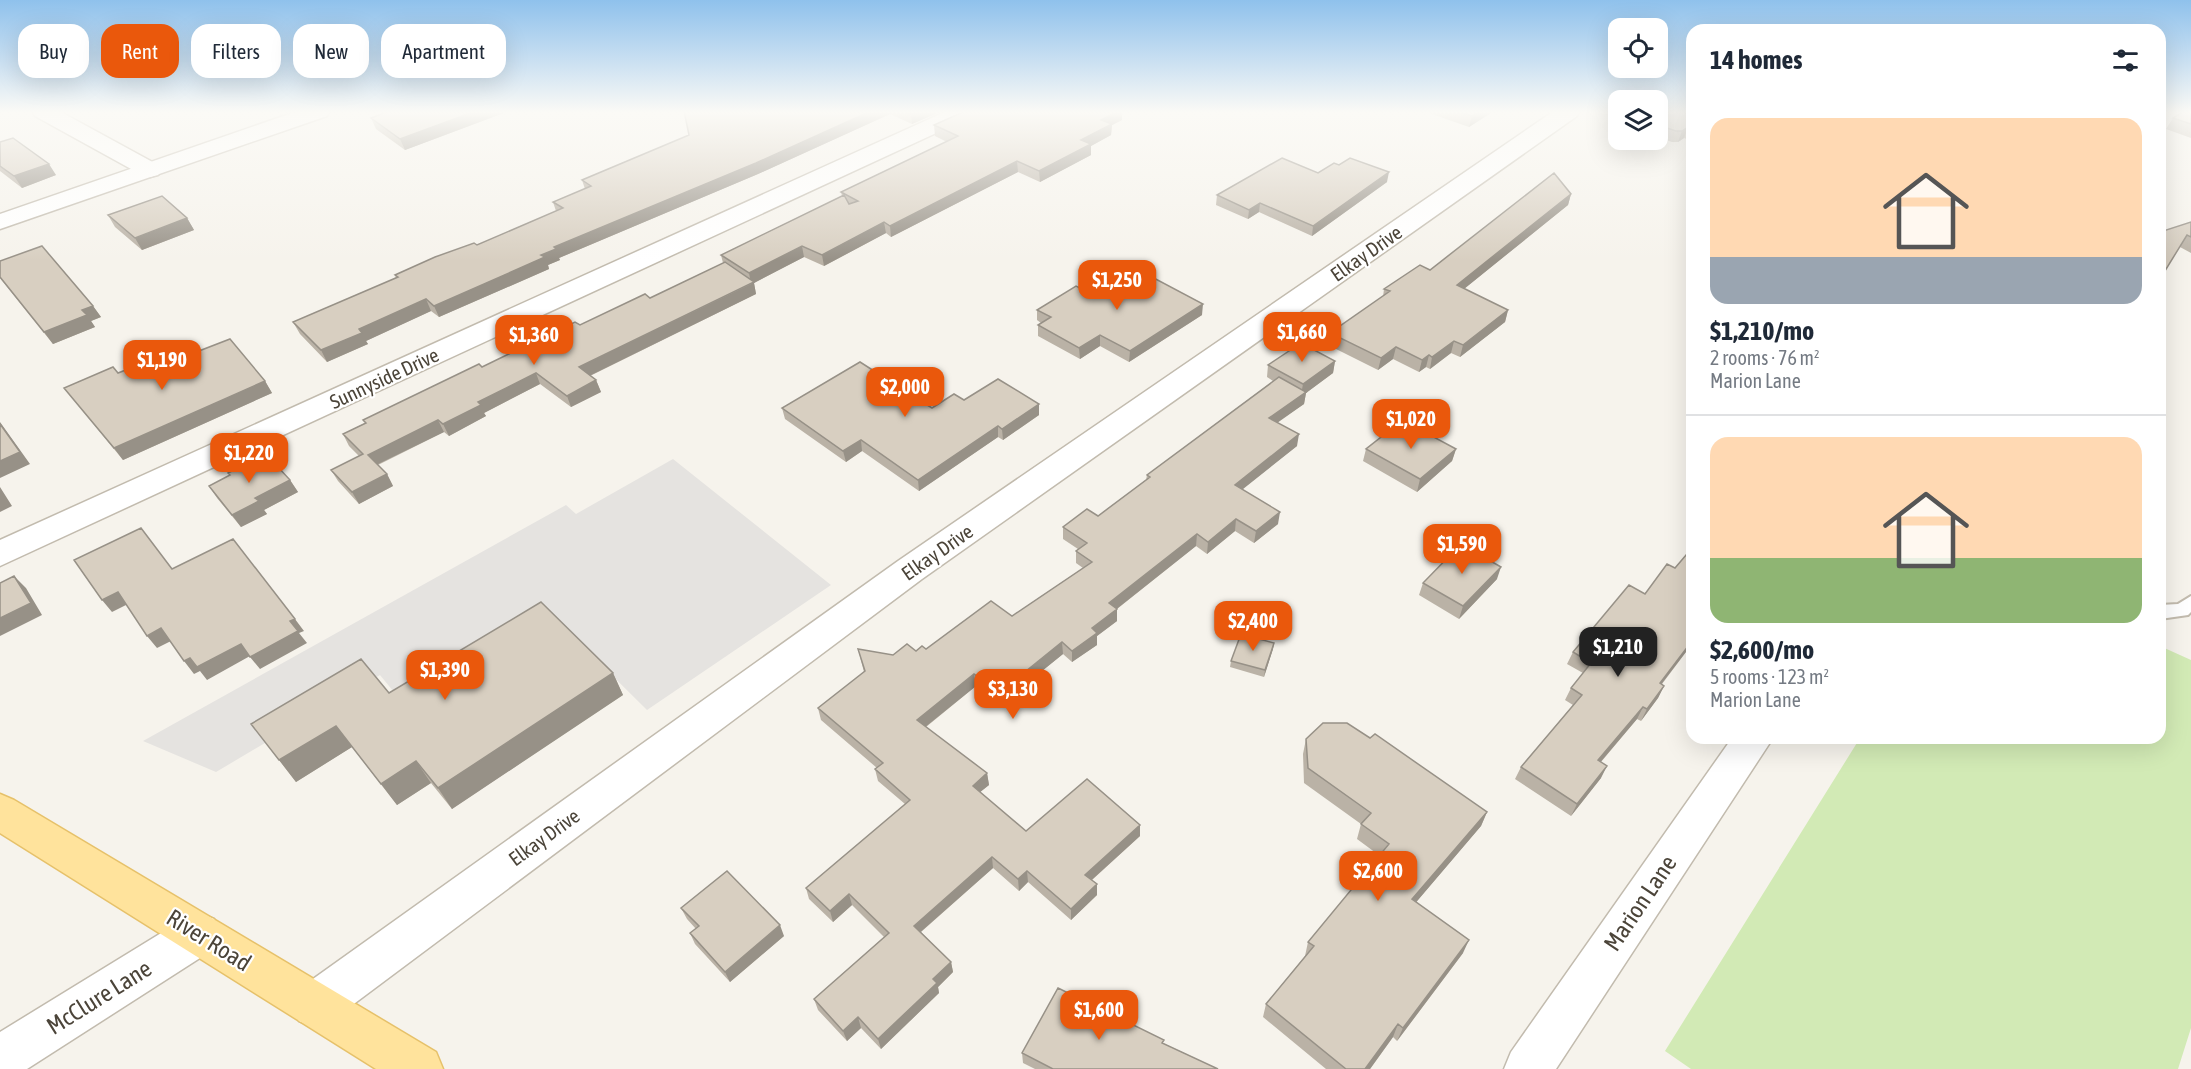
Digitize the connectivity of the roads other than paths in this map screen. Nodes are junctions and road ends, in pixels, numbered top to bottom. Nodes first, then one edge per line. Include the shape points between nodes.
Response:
1 (133, 161) edge
2 (176, 161) edge
3 (856, 161) edge
4 (1497, 161) edge
5 (150, 170) junction
6 (0, 222) edge
7 (0, 554) edge
8 (2191, 603) edge
9 (2166, 612) edge
10 (1750, 744) edge
11 (0, 812) edge
12 (199, 934) junction
13 (315, 1005) junction
14 (0, 1059) edge
15 (419, 1069) edge
16 (1528, 1069) edge

1 - 5 street
2 - 5 street
3 - 7 street, Sunnyside Drive
4 - 13 street, Elkay Drive via 910,570
5 - 6 street
8 - 9 lane
10 - 16 street, Marion Lane
11 - 12 main road, River Road
12 - 13 main road, River Road
12 - 14 street, McClure Lane
13 - 15 main road, River Road

